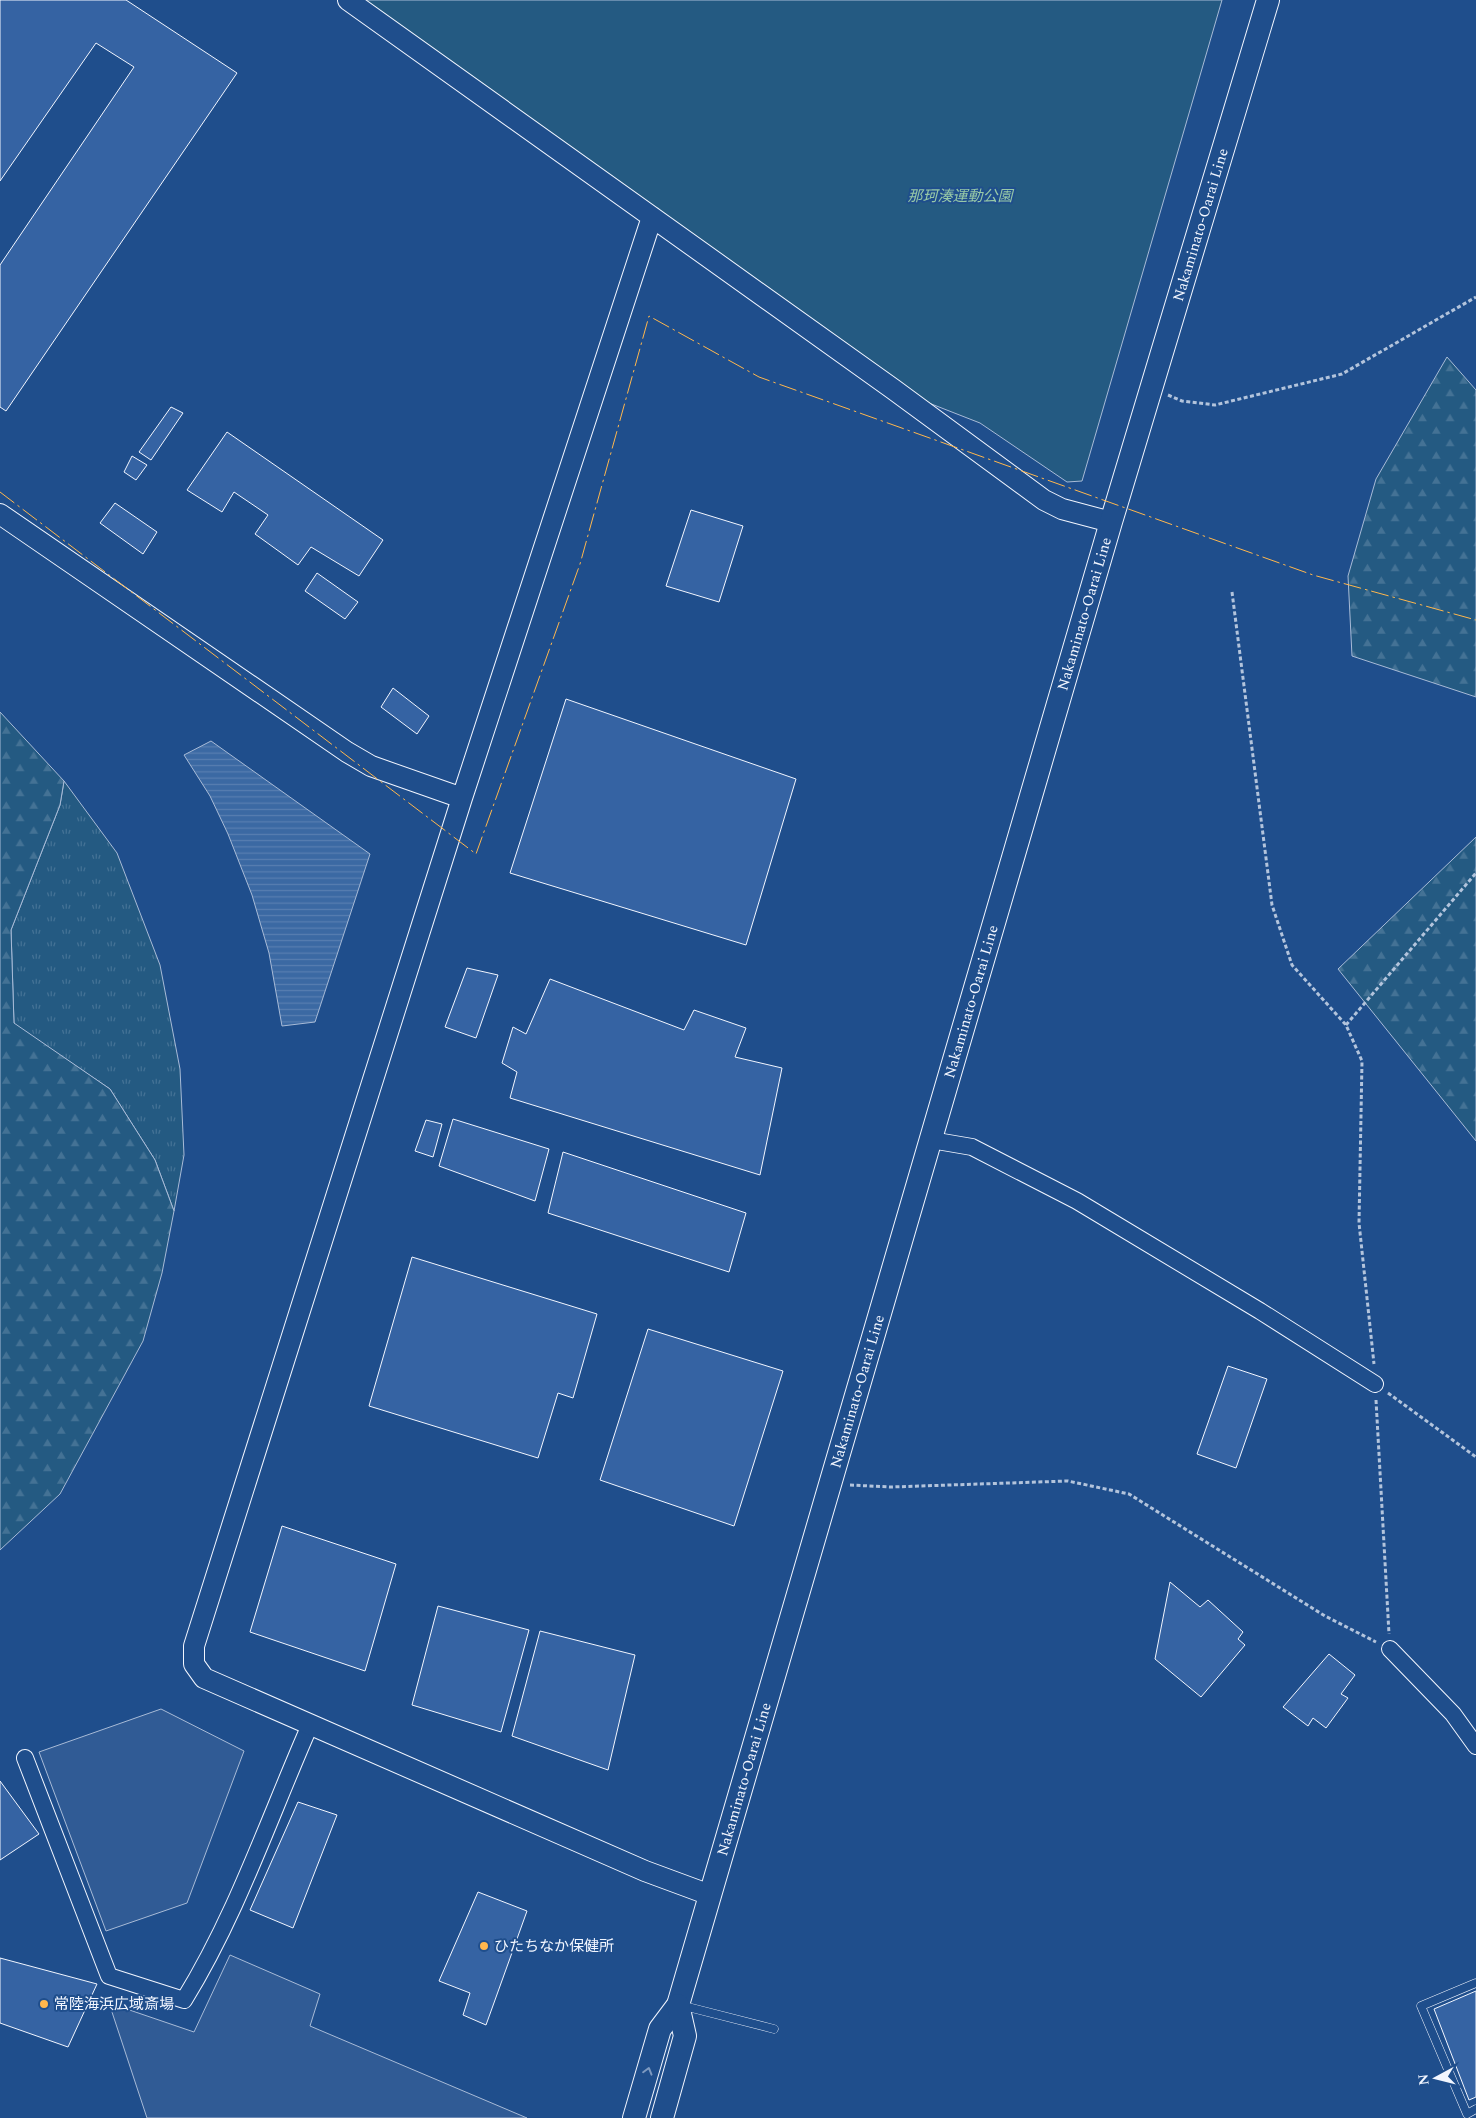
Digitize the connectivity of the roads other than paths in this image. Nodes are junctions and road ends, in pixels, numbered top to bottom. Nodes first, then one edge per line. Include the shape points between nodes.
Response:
1 (348, 0) edge
2 (1268, 0) edge
3 (652, 217) junction
4 (0, 514) edge
5 (1111, 522) junction
6 (462, 798) junction
7 (931, 1140) junction
8 (1376, 1384) road end
9 (1390, 1649) road end
10 (310, 1726) junction
11 (1476, 1746) edge
12 (25, 1758) dead end
13 (710, 1896) junction
14 (1476, 1983) edge
15 (678, 2005) junction
16 (774, 2029) dead end
17 (1476, 2110) edge
18 (634, 2118) edge
19 (662, 2118) edge

1 - 3 street
2 - 5 main road, Nakaminato-Oarai Line
3 - 5 street via 1044,500 1062,509
3 - 6 street
4 - 6 street via 347,752 371,766
5 - 7 main road, Nakaminato-Oarai Line
6 - 10 street via 194,1646 194,1664 204,1678
7 - 8 street via 972,1147 1077,1202
7 - 13 main road, Nakaminato-Oarai Line
9 - 11 street via 1453,1714
10 - 12 street via 242,1887 204,1967 184,2000 109,1976
10 - 13 street via 645,1872
13 - 15 main road, Nakaminato-Oarai Line
14 - 17 lane via 1421,2006 1467,2114
15 - 16 lane
18 -> 15 main road, Nakaminato-Oarai Line via 660,2029
15 - 19 main road, Nakaminato-Oarai Line via 685,2036

